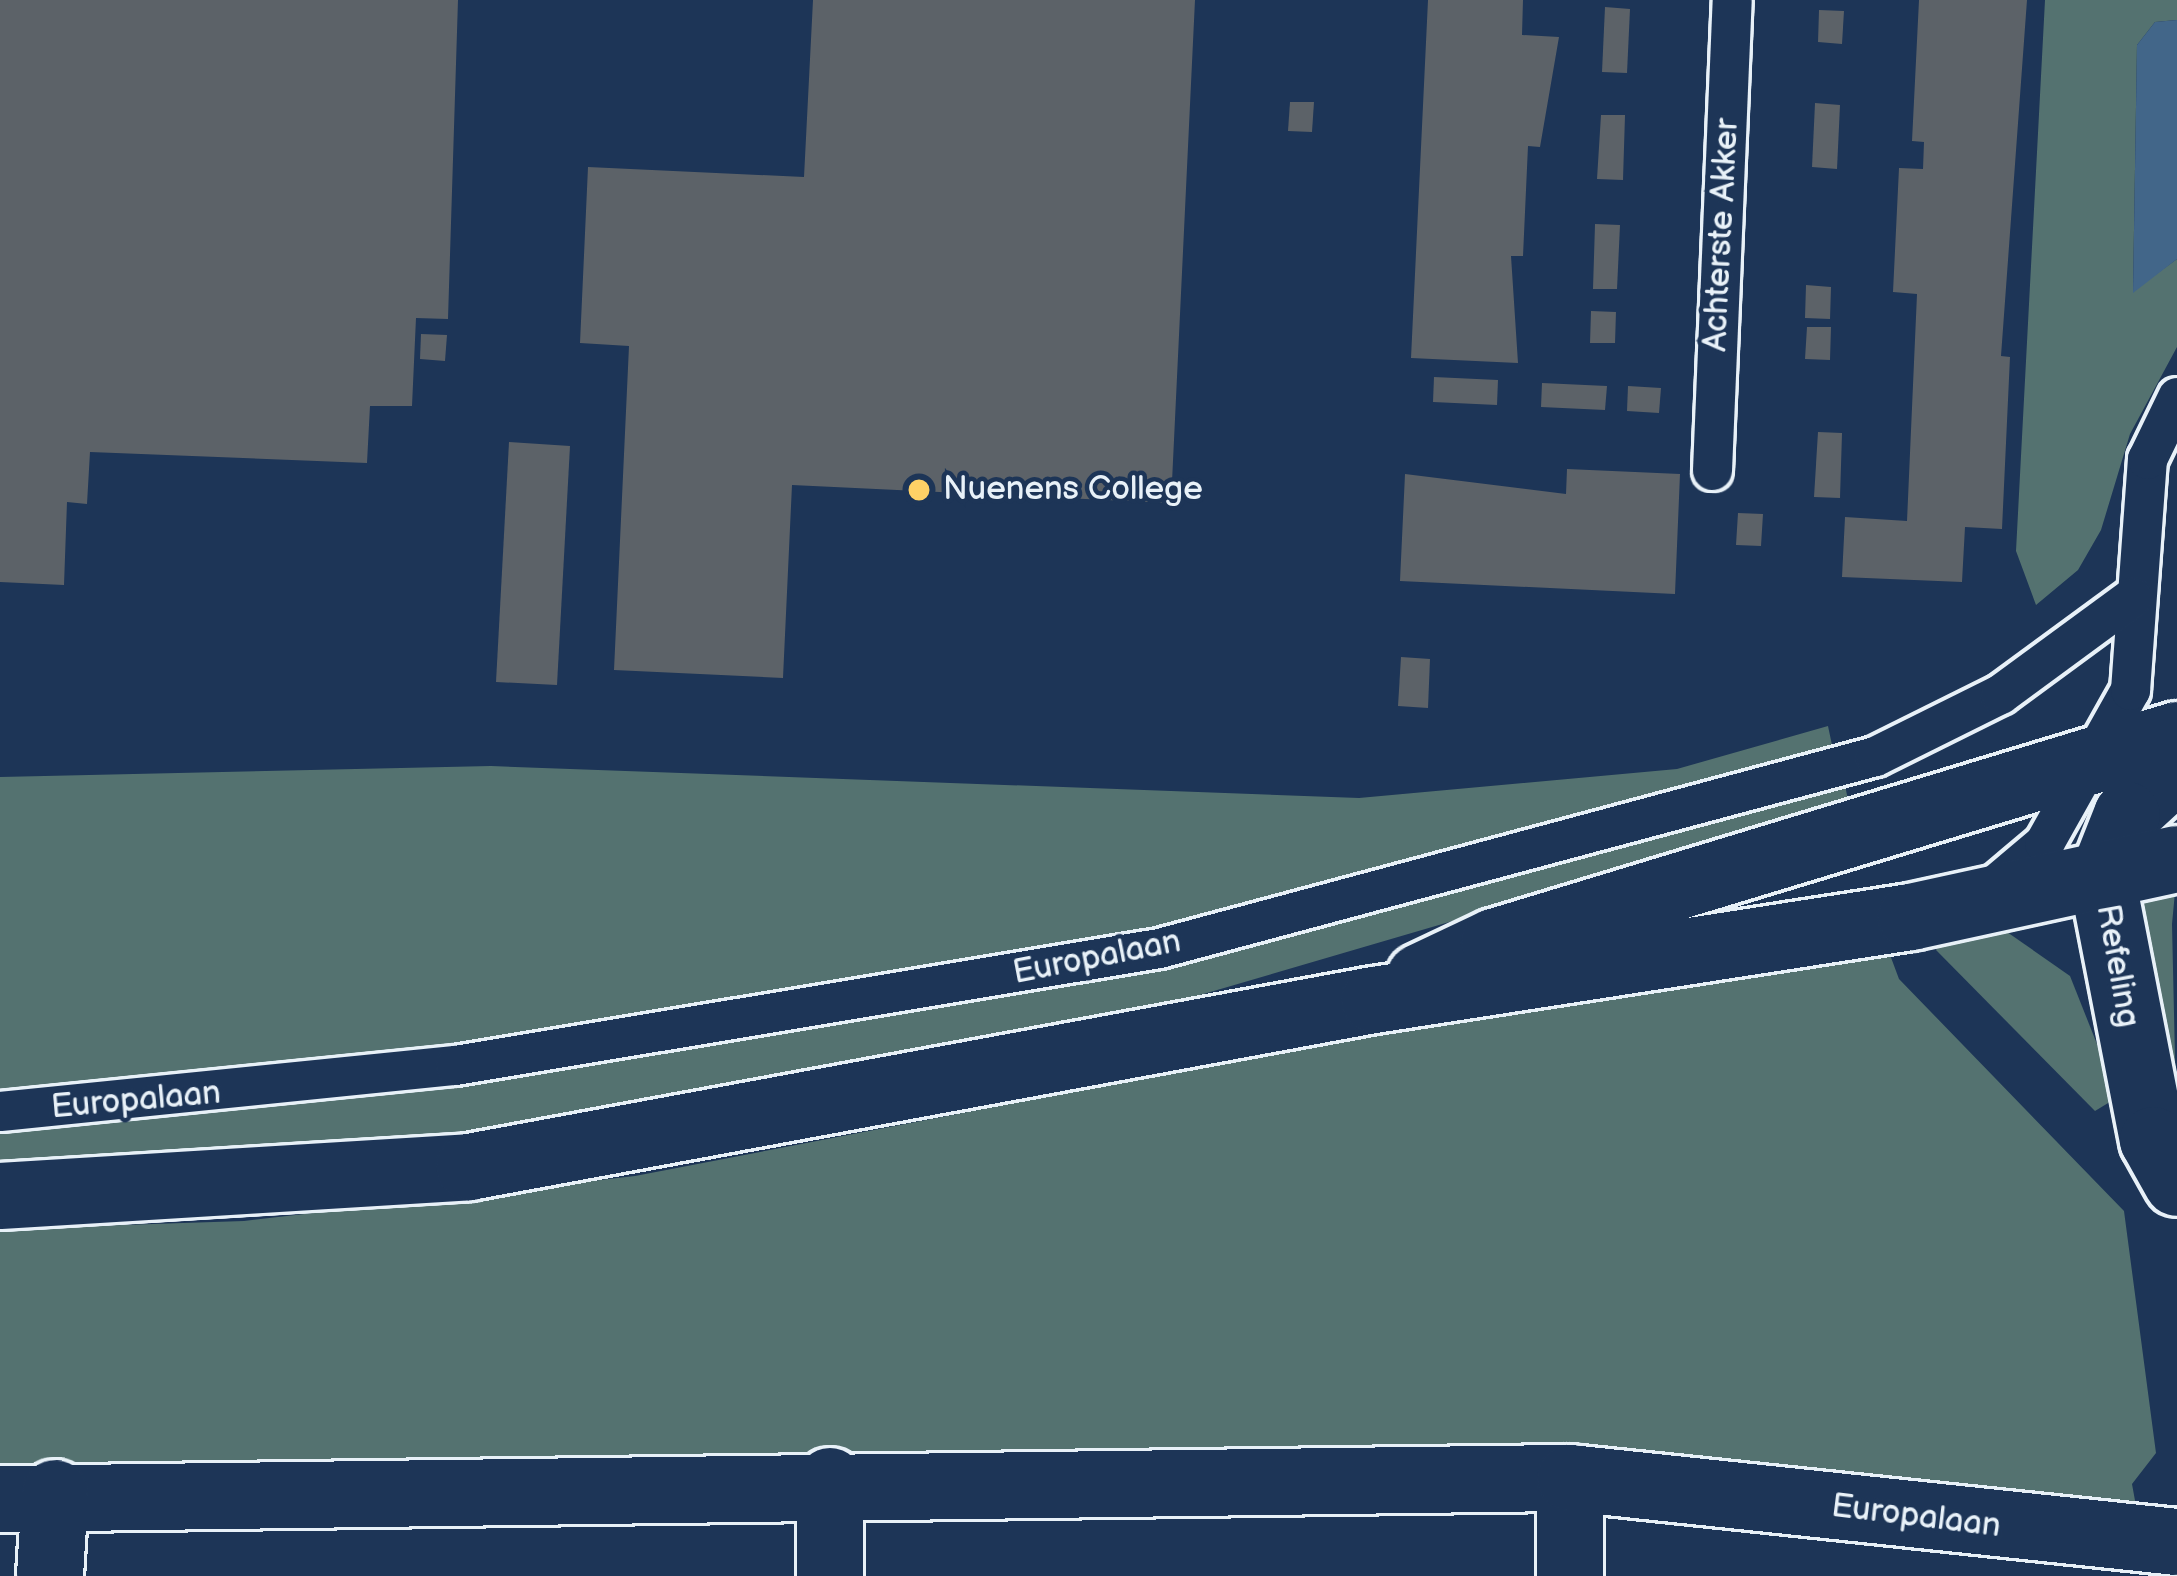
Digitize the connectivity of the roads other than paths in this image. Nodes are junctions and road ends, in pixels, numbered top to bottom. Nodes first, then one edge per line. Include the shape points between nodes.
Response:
1 (1732, 0) edge
2 (2177, 397) edge
3 (1712, 470) dead end
4 (2132, 597) junction
5 (2177, 736) edge
6 (2092, 756) junction
7 (2177, 769) edge
8 (2177, 859) edge
9 (2102, 878) junction
10 (1969, 906) junction
11 (1373, 1000) junction
12 (0, 1112) edge
13 (2177, 1184) edge
14 (0, 1196) edge
15 (1570, 1478) junction
16 (830, 1481) junction
17 (27, 1496) edge
18 (2177, 1542) edge
19 (50, 1576) edge
20 (830, 1576) edge
21 (1570, 1576) edge

1 - 3 lane, Achterste Akker
2 - 4 lane via 2147,459
4 - 6 lane via 2140,630 2130,690
4 - 12 lane, Europalaan via 2000,694 1875,756 1159,948 455,1065
5 - 6 main road
6 - 10 lane via 2044,843
6 - 11 main road via 1494,942
7 - 9 main road, Refeling via 2127,815
8 - 9 main road
9 - 10 main road
9 - 13 main road, Refeling via 2153,1140
10 - 11 main road
11 - 14 main road via 469,1167
15 - 16 main road, Europalaan
15 - 18 main road, Europalaan
15 - 21 main road
16 - 17 main road, Europalaan
16 - 20 main road
17 - 19 main road

